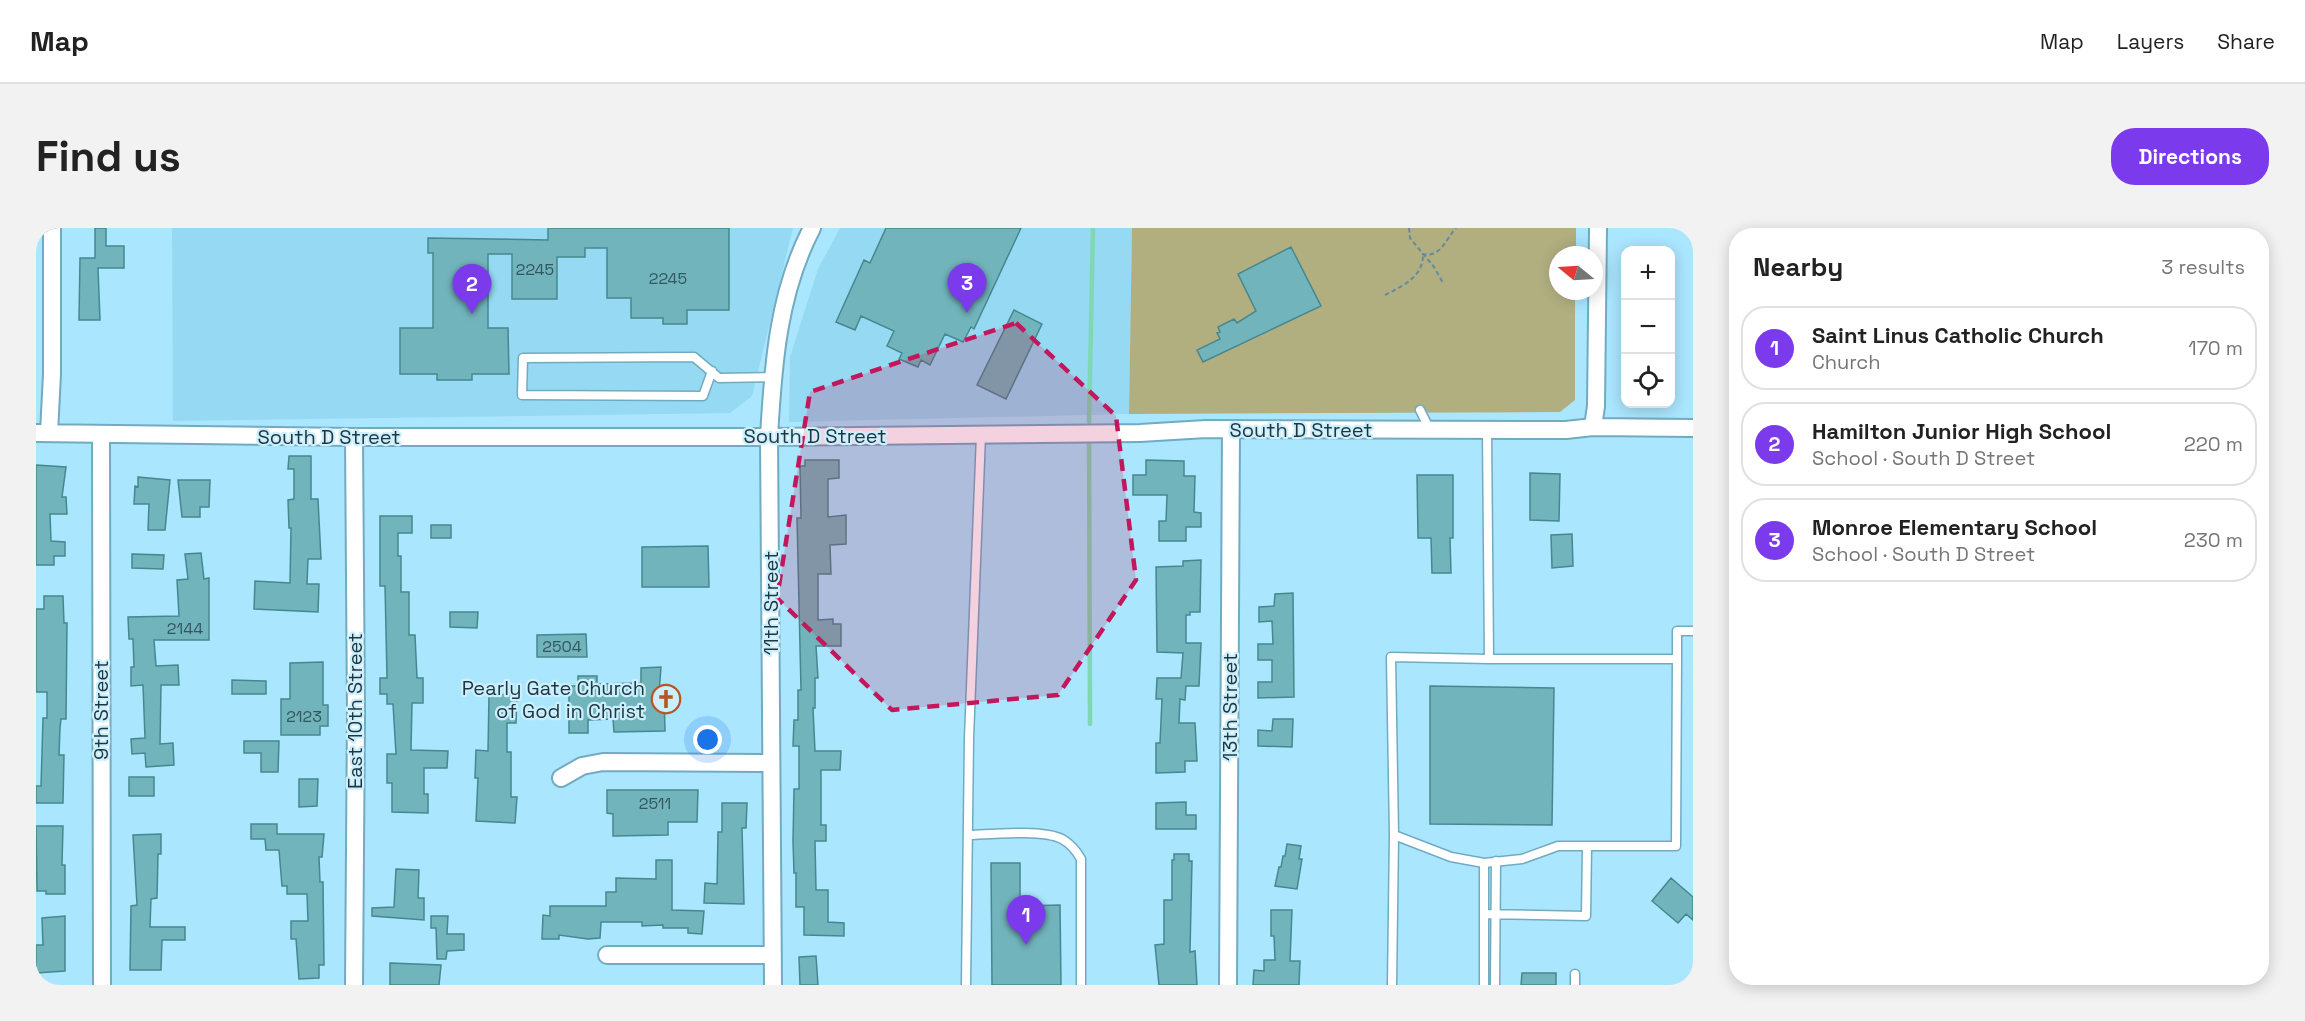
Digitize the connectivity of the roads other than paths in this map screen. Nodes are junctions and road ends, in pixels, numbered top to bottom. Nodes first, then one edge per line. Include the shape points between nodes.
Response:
1 (52, 228) edge
2 (812, 228) edge
3 (1598, 228) edge
4 (712, 371) junction
5 (773, 377) junction
6 (1420, 410) dead end
7 (1593, 427) junction
8 (1693, 428) edge
9 (1231, 430) junction
10 (1430, 430) junction
11 (1487, 430) junction
12 (42, 433) edge
13 (101, 435) junction
14 (981, 435) junction
15 (354, 437) junction
16 (770, 437) junction
17 (1693, 631) edge
18 (1489, 659) junction
19 (1677, 659) junction
20 (771, 763) junction
21 (561, 778) dead end
22 (968, 835) junction
23 (1394, 835) junction
24 (1587, 847) junction
25 (1496, 861) junction
26 (1484, 862) junction
27 (1484, 914) junction
28 (1495, 914) junction
29 (607, 955) dead end
30 (773, 955) junction
31 (1575, 974) dead end
32 (102, 985) edge
33 (354, 985) edge
34 (773, 985) edge
35 (966, 985) edge
36 (1081, 985) edge
37 (1227, 985) edge
38 (1392, 985) edge
39 (1484, 985) edge
40 (1495, 985) edge
41 (1575, 985) edge

1 - 12 street via 52,374
2 - 5 street, 11th Street via 789,286 778,328
3 - 7 street
4 - 4 lane via 694,357 523,358 522,395 703,396
4 - 5 lane via 719,378
5 - 16 street, 11th Street
6 - 10 lane
7 - 8 street, South D Street
7 - 11 street, South D Street
9 - 10 street, South D Street
9 - 14 street, South D Street
9 - 37 street, 13th Street
10 - 11 street, South D Street
11 - 18 lane
12 - 13 street, South D Street
13 - 15 street, South D Street
13 - 32 street, 9th Street
14 - 16 street, South D Street
14 - 22 lane
15 - 16 street, South D Street
15 - 33 street, East 10th Street
16 - 20 street, 11th Street
17 - 19 lane via 1677,631
18 - 19 lane
18 - 23 lane via 1390,657
19 - 24 lane via 1676,846
20 - 21 street via 603,762 582,766
20 - 30 street, 11th Street
22 - 35 lane
22 - 36 lane via 1043,834 1060,838 1075,848 1081,859
23 - 26 lane via 1451,857
23 - 38 lane
24 - 25 lane via 1558,846 1522,859
24 - 28 lane via 1586,916
25 - 26 lane
25 - 28 lane
26 - 27 lane
27 - 28 lane
27 - 39 lane
28 - 40 lane
29 - 30 street
30 - 34 street, 11th Street
31 - 41 lane

